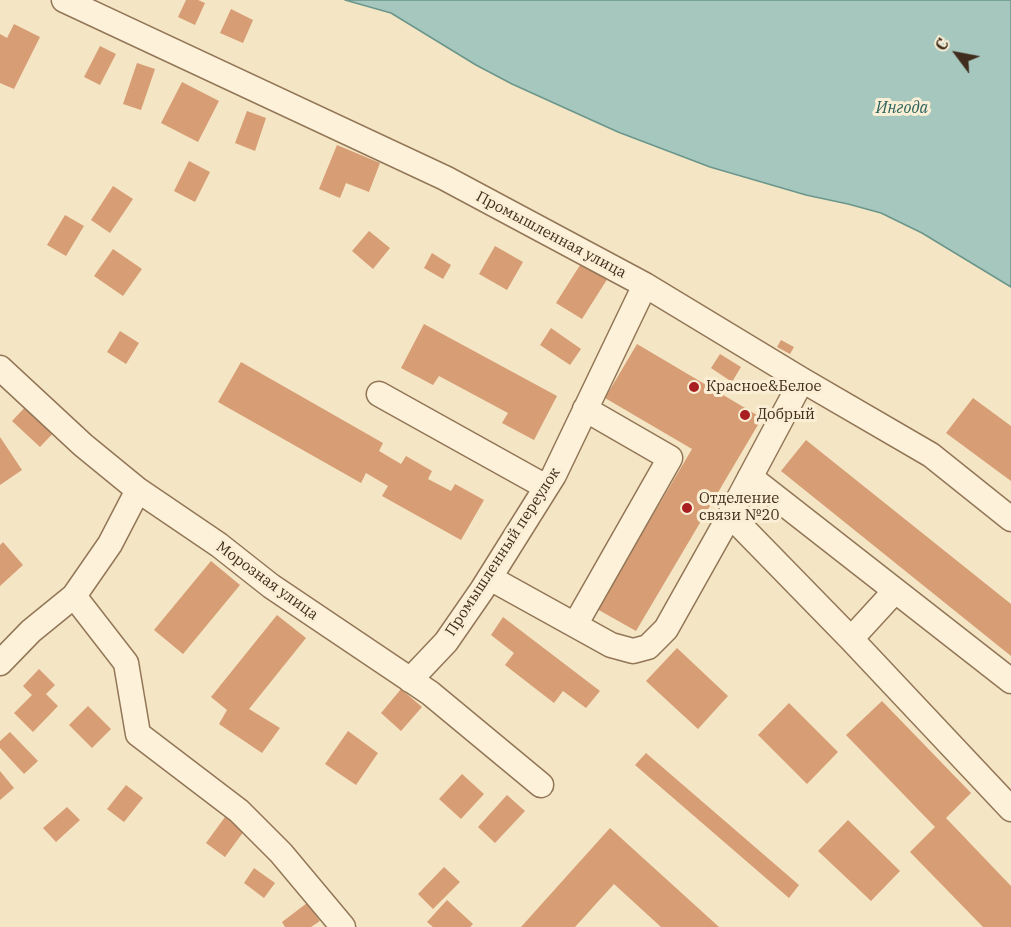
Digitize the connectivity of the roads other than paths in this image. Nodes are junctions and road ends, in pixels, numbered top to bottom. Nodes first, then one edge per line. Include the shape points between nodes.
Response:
1 (64, 0) edge
2 (645, 285) junction
3 (0, 368) edge
4 (802, 380) junction
5 (379, 394) dead end
6 (585, 409) junction
7 (750, 477) junction
8 (546, 487) junction
9 (138, 490) junction
10 (730, 515) junction
11 (1011, 519) edge
12 (490, 578) junction
13 (895, 591) junction
14 (74, 596) junction
15 (575, 625) junction
16 (851, 639) junction
17 (0, 663) edge
18 (410, 680) junction
19 (1011, 681) edge
20 (541, 785) dead end
21 (1011, 809) edge
22 (343, 927) edge

1 - 2 street, Промышленная улица via 445,178
2 - 4 street, Промышленная улица
2 - 6 street, Промышленный переулок
3 - 9 street, Морозная улица
4 - 7 street
4 - 11 street, Промышленная улица via 931,455
5 - 8 street
6 - 8 street, Промышленный переулок
6 - 15 street via 670,458
7 - 10 street
7 - 13 street
8 - 12 street, Промышленный переулок
9 - 14 street via 110,544
9 - 18 street, Морозная улица
10 - 15 street via 666,629 648,647 633,651 611,645
10 - 16 street
12 - 15 street
12 - 18 street, Промышленный переулок via 446,642
13 - 16 street
13 - 19 street
14 - 17 street
14 - 22 street via 126,663 138,734 239,811 281,853
16 - 21 street
18 - 20 street, Морозная улица

